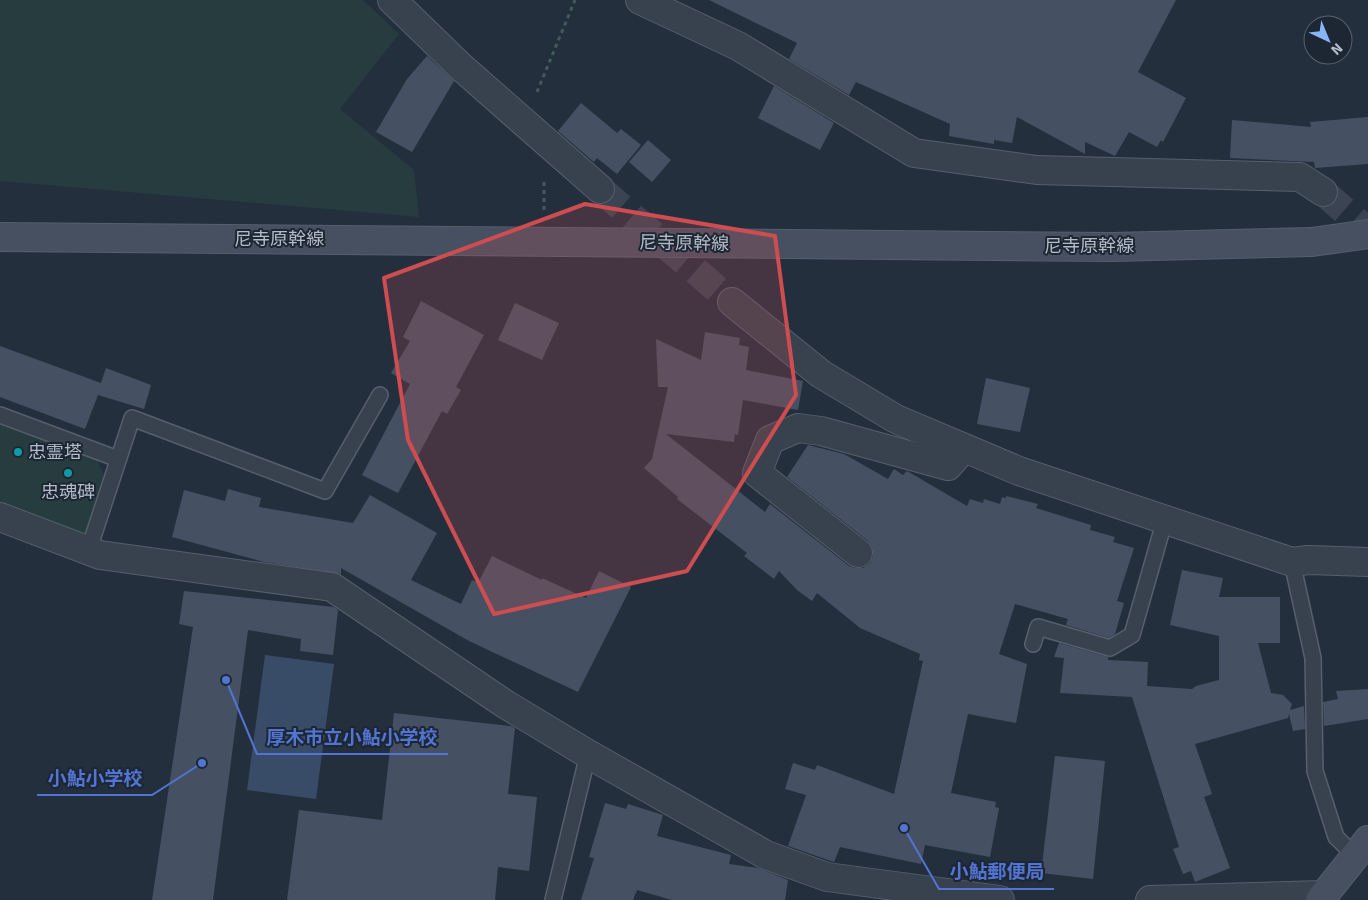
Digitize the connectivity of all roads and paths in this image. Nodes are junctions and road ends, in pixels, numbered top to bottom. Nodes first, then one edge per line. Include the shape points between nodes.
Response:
1 (392, 0) edge
2 (575, 0) edge
3 (640, 0) edge
4 (524, 122) junction
5 (544, 175) dead end
6 (600, 189) tunnel mouth
7 (1324, 192) tunnel mouth
8 (1368, 234) edge
9 (0, 237) edge
10 (544, 241) junction
11 (732, 302) tunnel mouth
12 (380, 395) dead end
13 (0, 415) edge
14 (963, 449) junction
15 (118, 459) junction
16 (0, 518) edge
17 (1165, 519) junction
18 (849, 536) dead end
19 (89, 549) junction
20 (1292, 562) junction
21 (1368, 562) edge
22 (1033, 644) dead end
23 (588, 754) junction
24 (1361, 848) edge
25 (1321, 898) edge
26 (554, 900) edge
27 (1000, 900) edge
28 (1150, 900) edge

1 - 4 street
2 - 4 path
3 - 7 street via 738,46 914,153 1037,170 1300,177
4 - 6 street
5 - 10 path
8 - 10 street, 尼寺原幹線 via 1312,242 1113,247
9 - 10 street, 尼寺原幹線
11 - 14 street via 821,374 896,419
12 - 15 lane via 325,491 132,418
13 - 15 lane
14 - 17 street
14 - 18 street via 948,466 821,431 798,428 770,440 757,473
15 - 19 lane
16 - 19 street
17 - 20 street
17 - 22 lane via 1132,635 1110,648 1033,626
19 - 23 street via 100,555 332,586 506,704
20 - 21 street
20 - 24 lane via 1313,658 1315,771 1336,836
23 - 26 lane
23 - 27 street via 766,855 796,867 827,877
24 - 25 street
25 - 28 street

